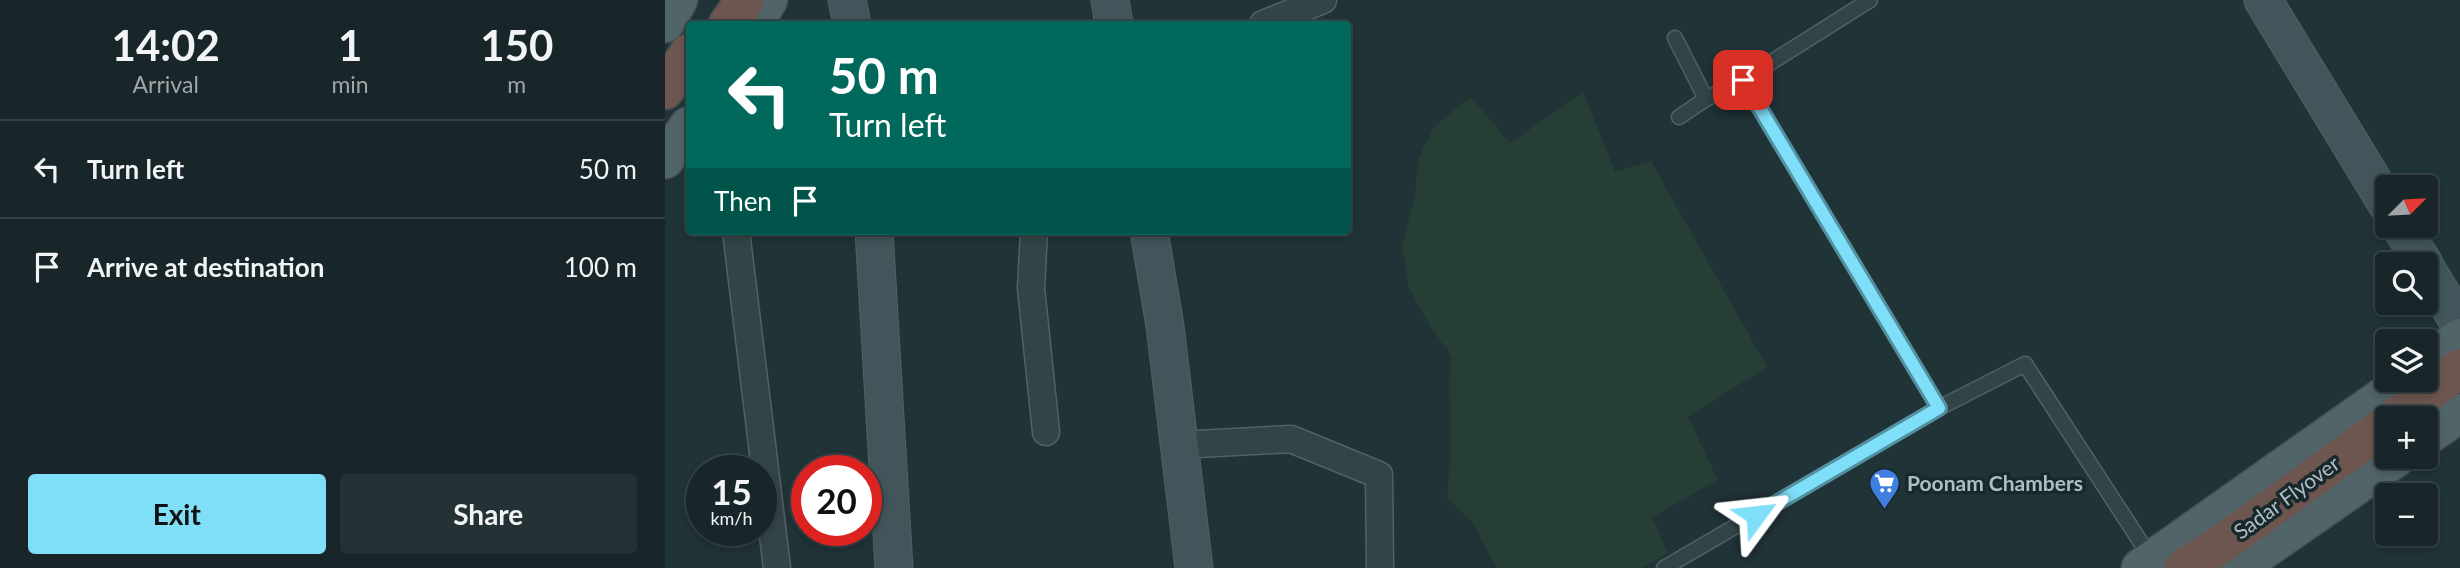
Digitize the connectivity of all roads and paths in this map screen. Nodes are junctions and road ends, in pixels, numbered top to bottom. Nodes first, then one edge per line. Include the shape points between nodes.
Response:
1 (678, 0) edge
2 (723, 0) edge
3 (745, 0) edge
4 (768, 0) edge
5 (847, 0) edge
6 (1110, 0) edge
7 (1323, 0) edge
8 (1870, 0) edge
9 (2263, 0) edge
10 (710, 21) edge
11 (730, 21) edge
12 (756, 21) edge
13 (851, 21) edge
14 (1114, 21) edge
15 (1270, 21) edge
16 (665, 23) edge
17 (1675, 38) dead end
18 (686, 58) edge
19 (1743, 80) junction
20 (686, 88) edge
21 (665, 90) edge
22 (1706, 99) junction
23 (1679, 117) dead end
24 (665, 120) edge
25 (686, 130) edge
26 (665, 159) edge
27 (2375, 184) edge
28 (736, 235) edge
29 (874, 235) edge
30 (1034, 235) edge
31 (1150, 235) edge
32 (2438, 288) edge
33 (2460, 324) edge
34 (2460, 338) edge
35 (2438, 355) edge
36 (2460, 368) edge
37 (2391, 392) edge
38 (2411, 406) edge
39 (1939, 408) junction
40 (1046, 432) dead end
41 (2375, 433) edge
42 (1179, 445) junction
43 (2375, 451) edge
44 (2380, 469) edge
45 (2159, 566) edge
46 (777, 568) edge
47 (894, 568) edge
48 (1193, 568) edge
49 (1380, 568) edge
50 (1664, 568) edge
51 (2209, 568) edge
52 (2237, 568) edge

1 - 16 main road
2 - 10 highway
3 - 11 highway
4 - 12 main road
5 - 13 street
6 - 14 street
7 - 15 street
8 - 19 lane
9 - 27 street
17 - 22 lane
18 - 21 highway
19 - 22 lane
19 - 39 lane
20 - 24 highway
22 - 23 lane
25 - 26 main road
28 - 46 street
29 - 47 street
30 - 40 street via 1031,288
31 - 42 street
32 - 33 street
34 - 35 main road
36 - 38 highway
37 - 45 main road
39 - 45 lane via 2025,364
39 - 50 lane
41 - 45 highway, Sadar Flyover via 2226,541
42 - 48 street
42 - 49 street via 1291,439 1379,475
43 - 51 highway, Sadar Flyover
44 - 52 main road

